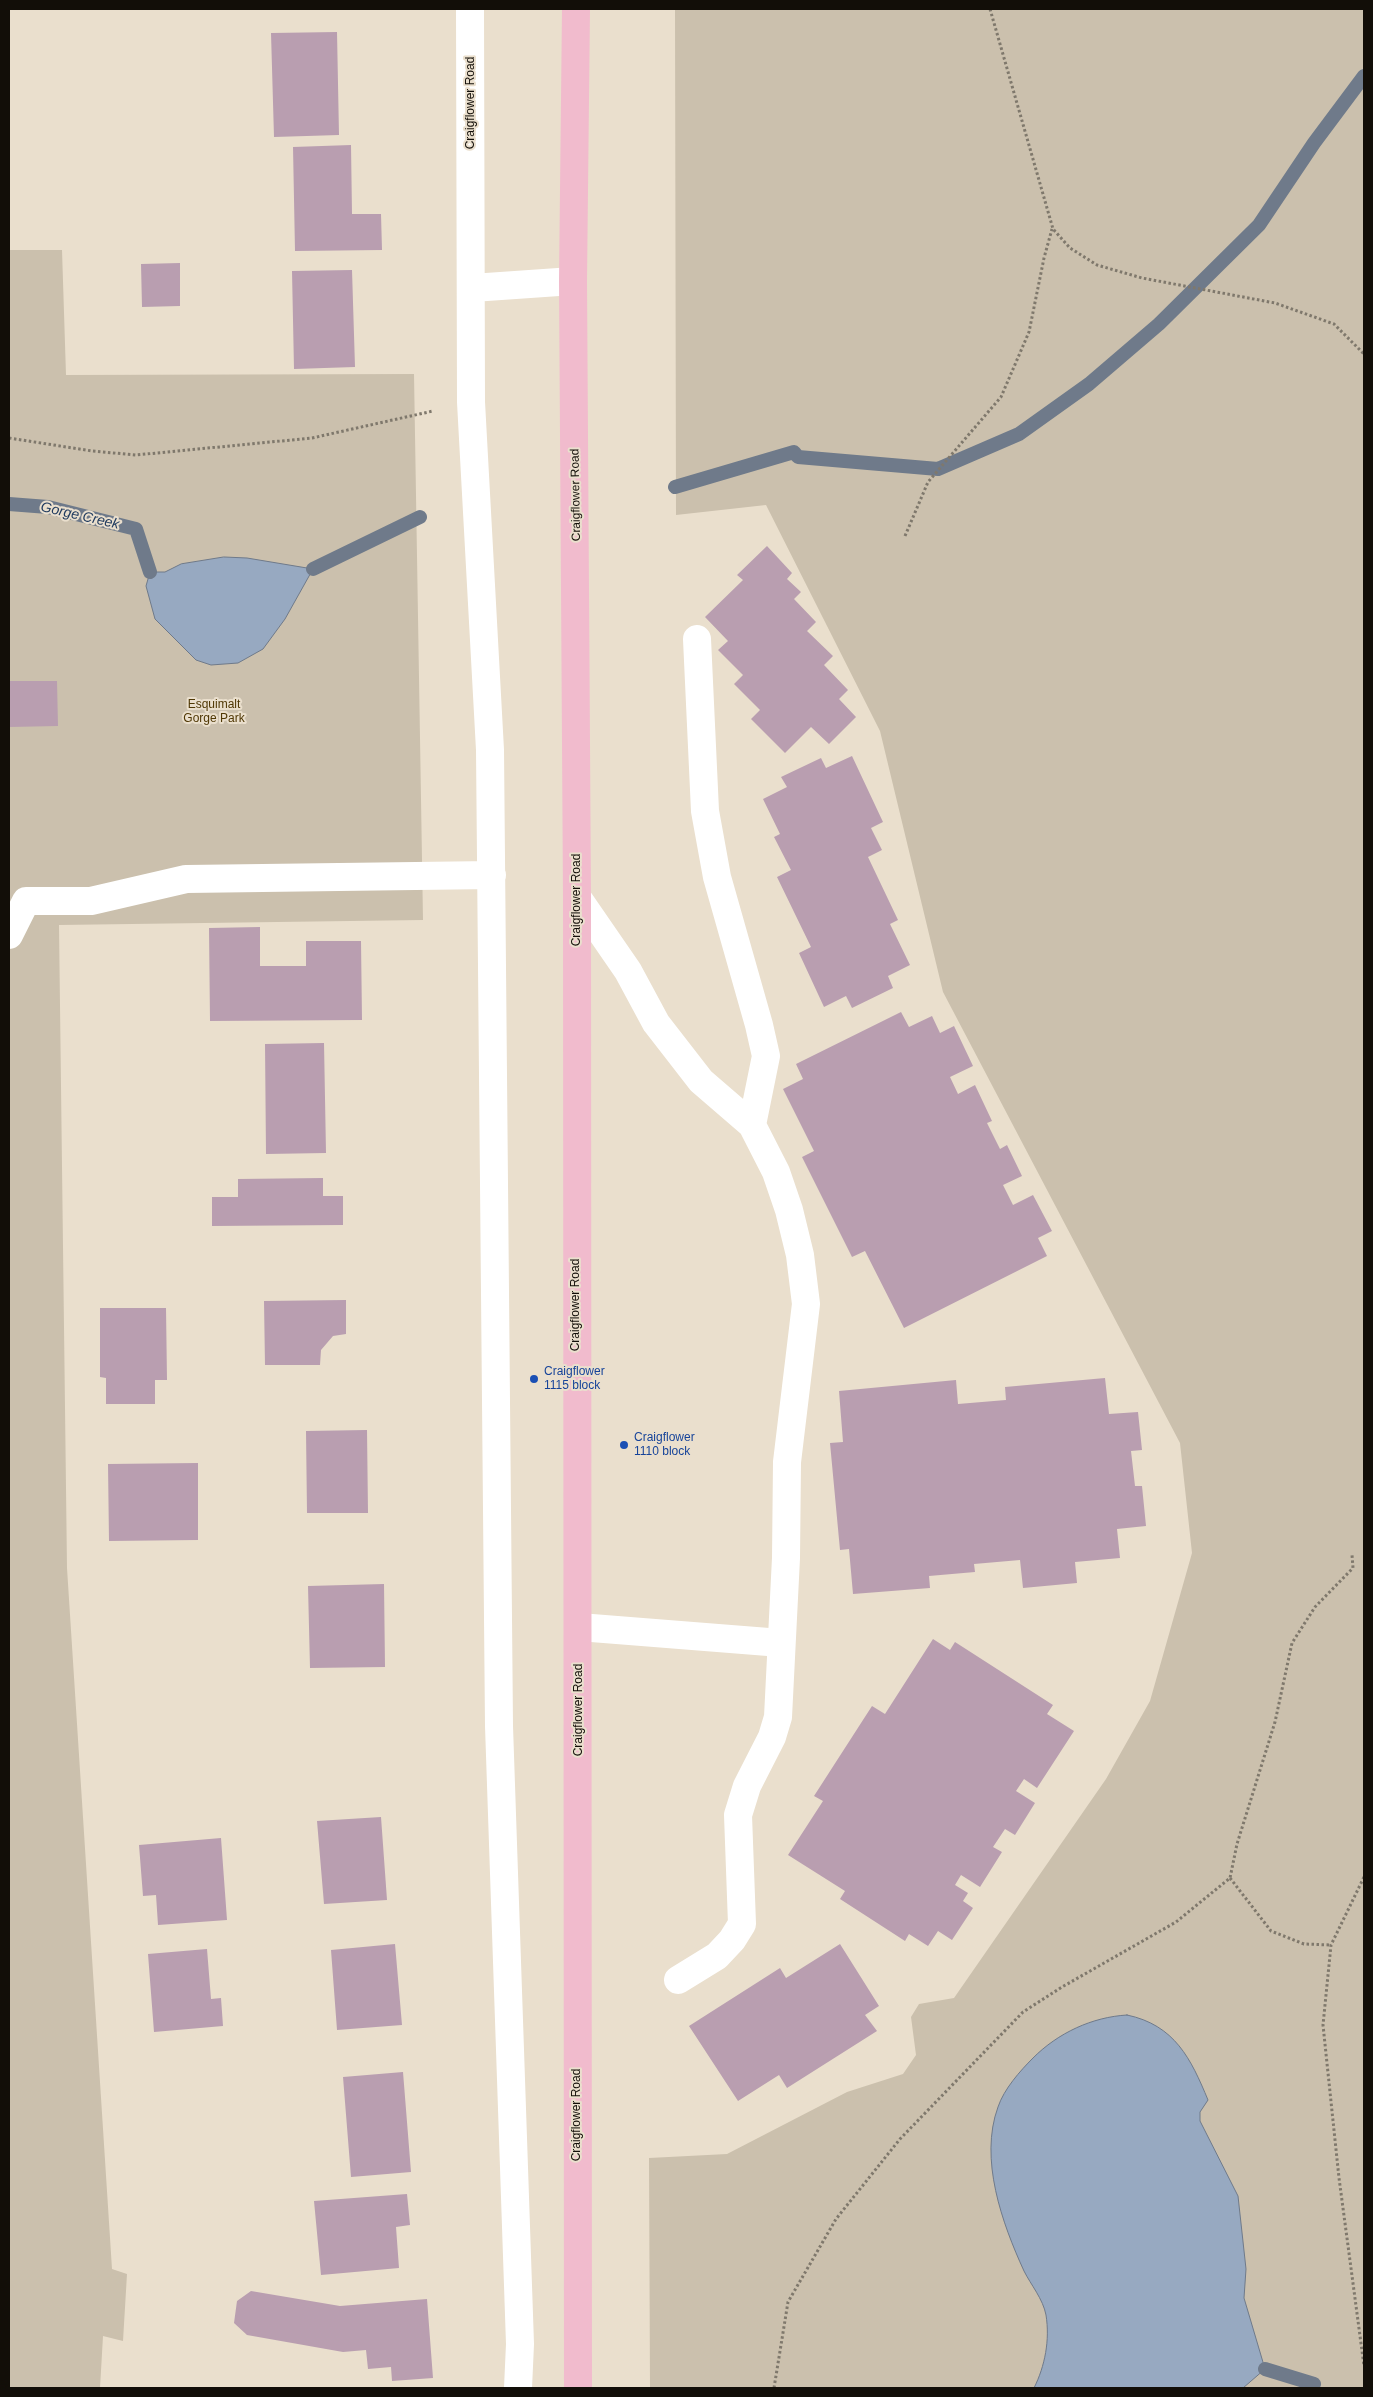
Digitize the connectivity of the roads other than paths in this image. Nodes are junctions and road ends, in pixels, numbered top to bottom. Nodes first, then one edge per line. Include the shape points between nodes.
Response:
1 (470, 9) edge
2 (576, 9) edge
3 (573, 282) junction
4 (472, 288) junction
5 (697, 639) dead end
6 (492, 875) junction
7 (577, 897) junction
8 (9, 935) edge
9 (752, 1125) junction
10 (579, 1627) junction
11 (781, 1643) junction
12 (678, 1980) dead end
13 (518, 2388) edge
14 (578, 2388) edge

1 - 4 street, Craigflower Road
2 - 3 main road, Craigflower Road
3 - 4 street
3 - 7 main road, Craigflower Road
4 - 6 street, Craigflower Road via 471,402 490,750
5 - 9 street via 705,811 717,877 766,1056
6 - 8 street via 186,880 91,901 26,901
6 - 13 street, Craigflower Road via 499,1726 520,2334
7 - 9 street via 628,971 656,1023 701,1081
7 - 10 main road, Craigflower Road
9 - 11 street via 776,1172 790,1210 806,1304 787,1462
10 - 11 street
10 - 14 main road, Craigflower Road
11 - 12 street via 778,1717 772,1737 747,1786 738,1815 742,1924 717,1956

